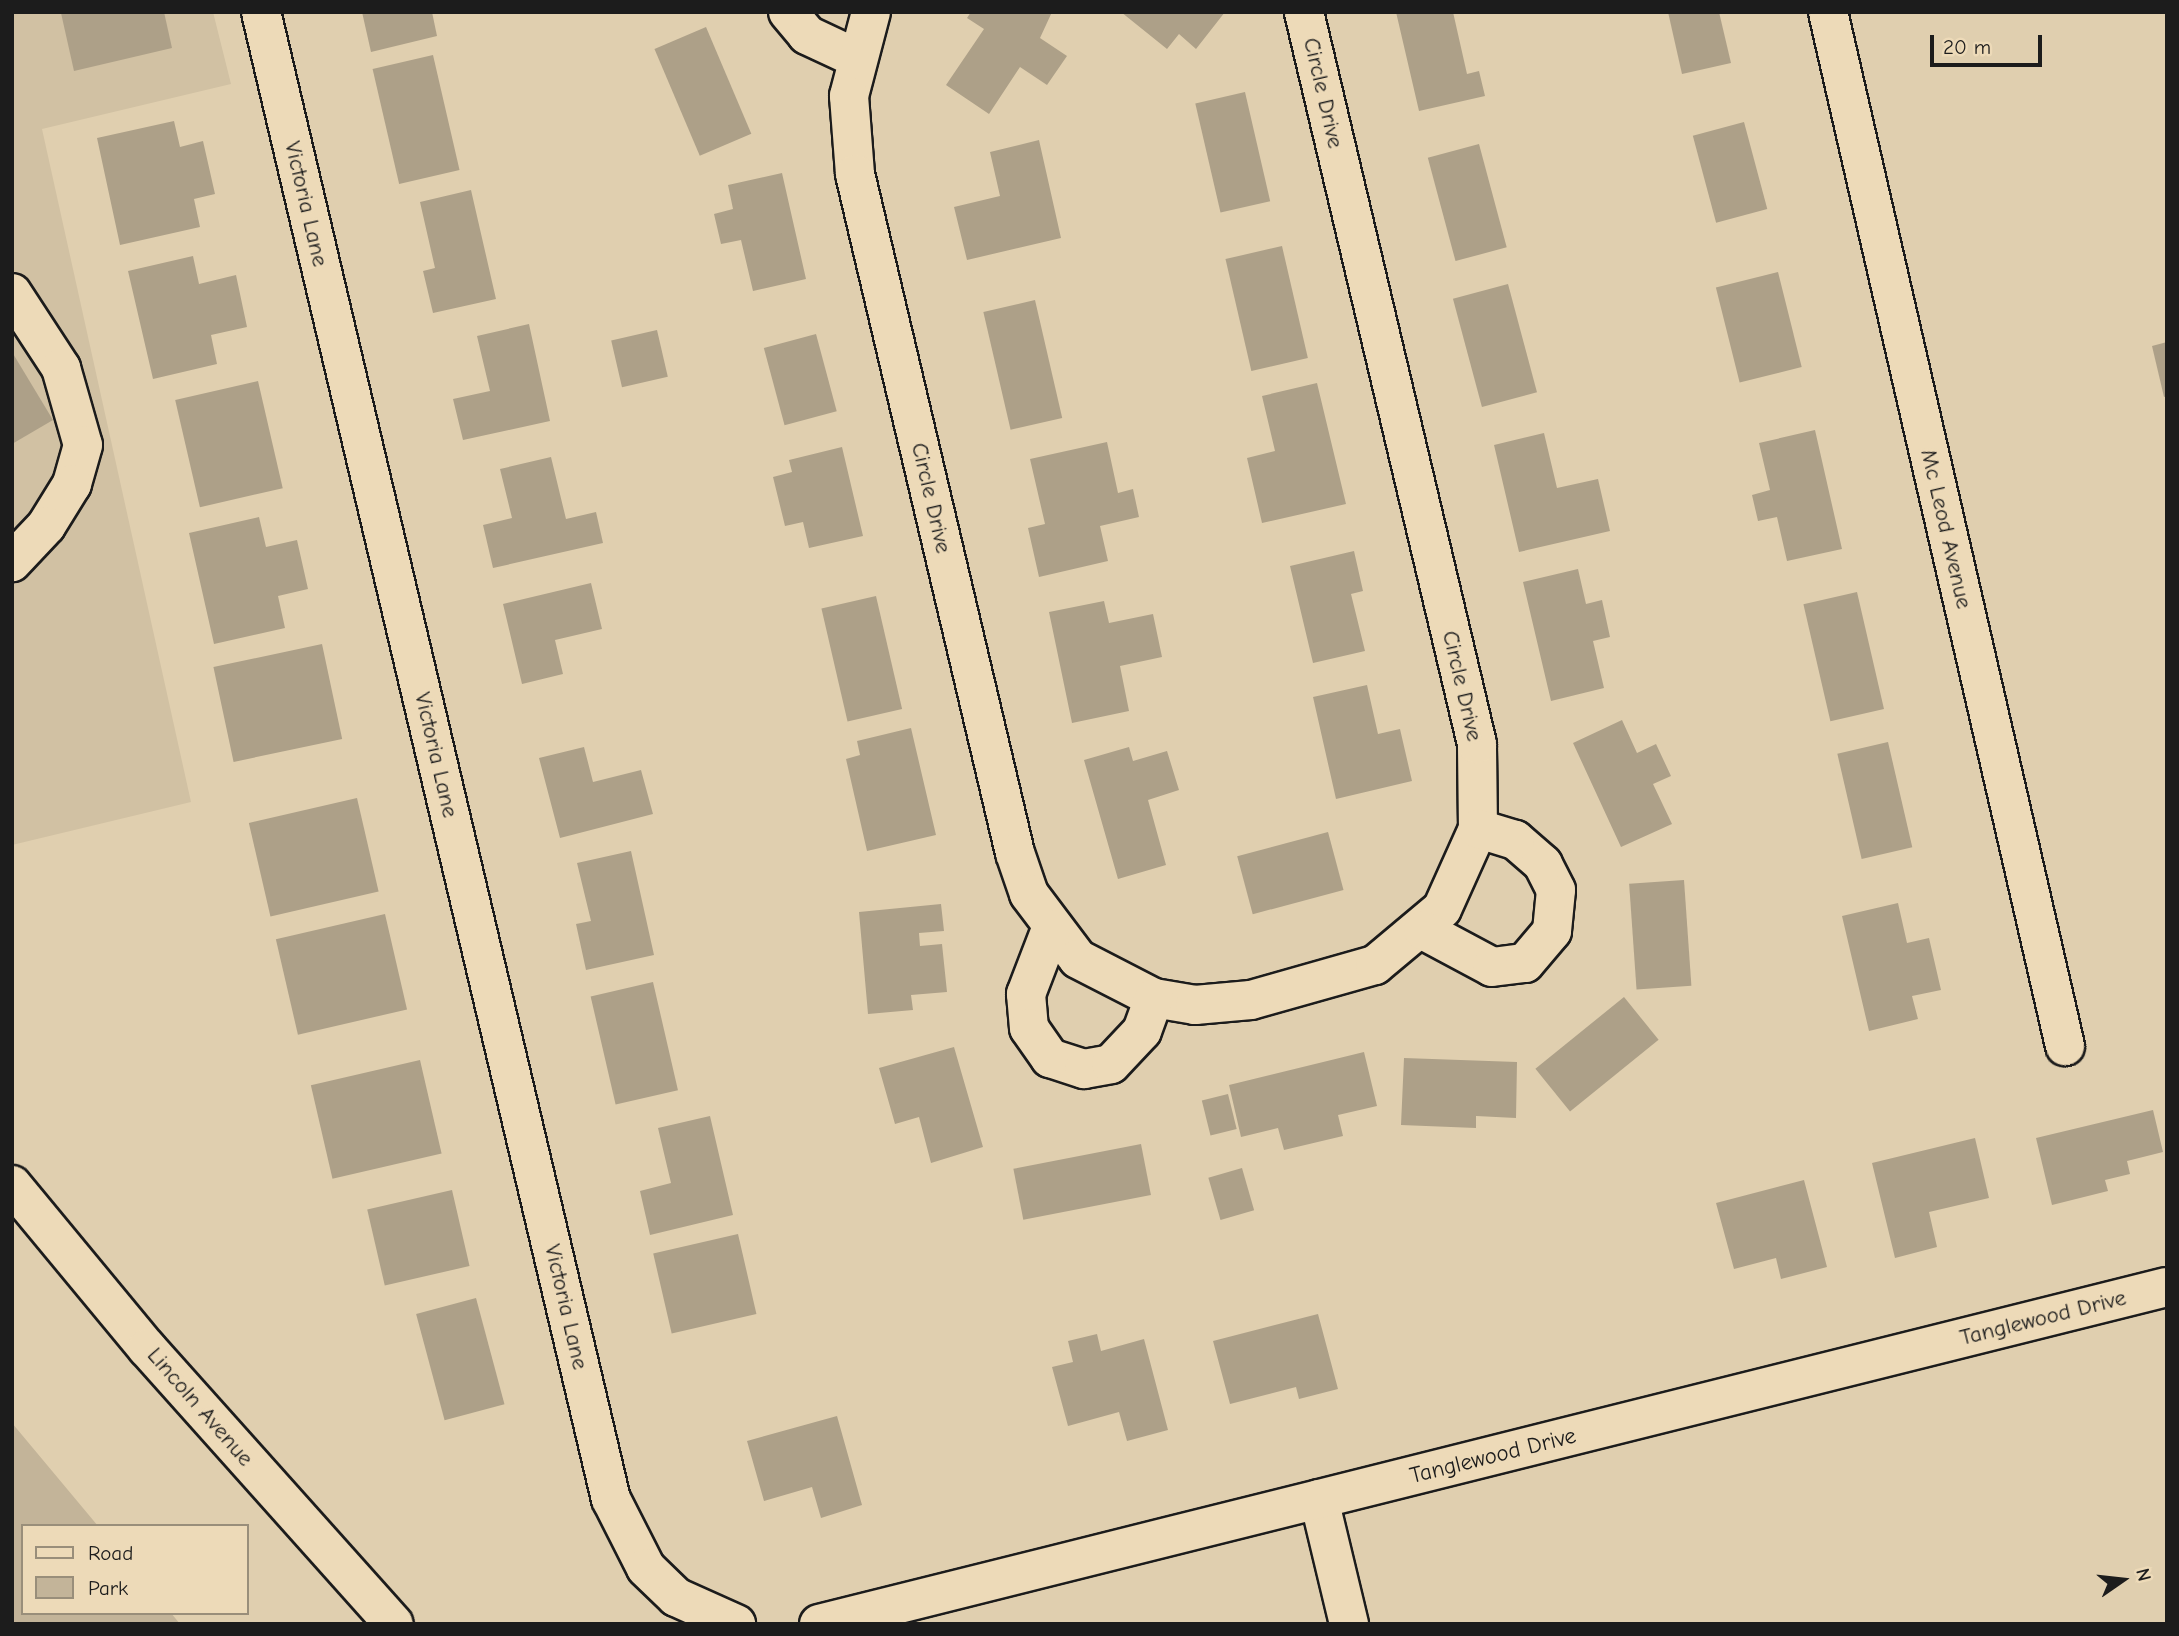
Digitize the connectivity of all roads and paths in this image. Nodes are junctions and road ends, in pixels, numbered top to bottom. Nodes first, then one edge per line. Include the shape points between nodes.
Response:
1 (261, 12) edge
2 (788, 12) edge
3 (871, 12) edge
4 (1304, 12) edge
5 (1828, 12) edge
6 (856, 58) junction
7 (12, 293) edge
8 (12, 562) edge
9 (1478, 829) junction
10 (1051, 929) junction
11 (1423, 930) junction
12 (1154, 998) junction
13 (2065, 1046) dead end
14 (12, 1185) edge
15 (2167, 1287) edge
16 (1320, 1499) junction
17 (394, 1624) edge
18 (736, 1624) edge
19 (819, 1624) edge
20 (1349, 1624) edge

1 - 18 street, Victoria Lane via 611,1499 646,1568 676,1597
2 - 6 street via 807,35
3 - 6 street, Circle Drive
4 - 9 street, Circle Drive via 1477,744
5 - 13 street, Mc Leod Avenue
6 - 10 street, Circle Drive via 849,96 855,174 1015,853
7 - 8 street via 61,368 83,445 72,484 46,526
9 - 11 street, Circle Drive via 1453,893
9 - 11 street via 1515,840 1544,864 1556,890 1552,930 1525,962 1492,967
10 - 12 street, Circle Drive via 1104,977
10 - 12 street via 1026,994 1029,1028 1051,1058 1084,1069 1111,1064 1142,1031
11 - 12 street, Circle Drive via 1374,965 1334,980 1238,1002
14 - 17 street, Lincoln Avenue via 147,1348
15 - 16 street, Tanglewood Drive
16 - 19 street, Tanglewood Drive
16 - 20 street

